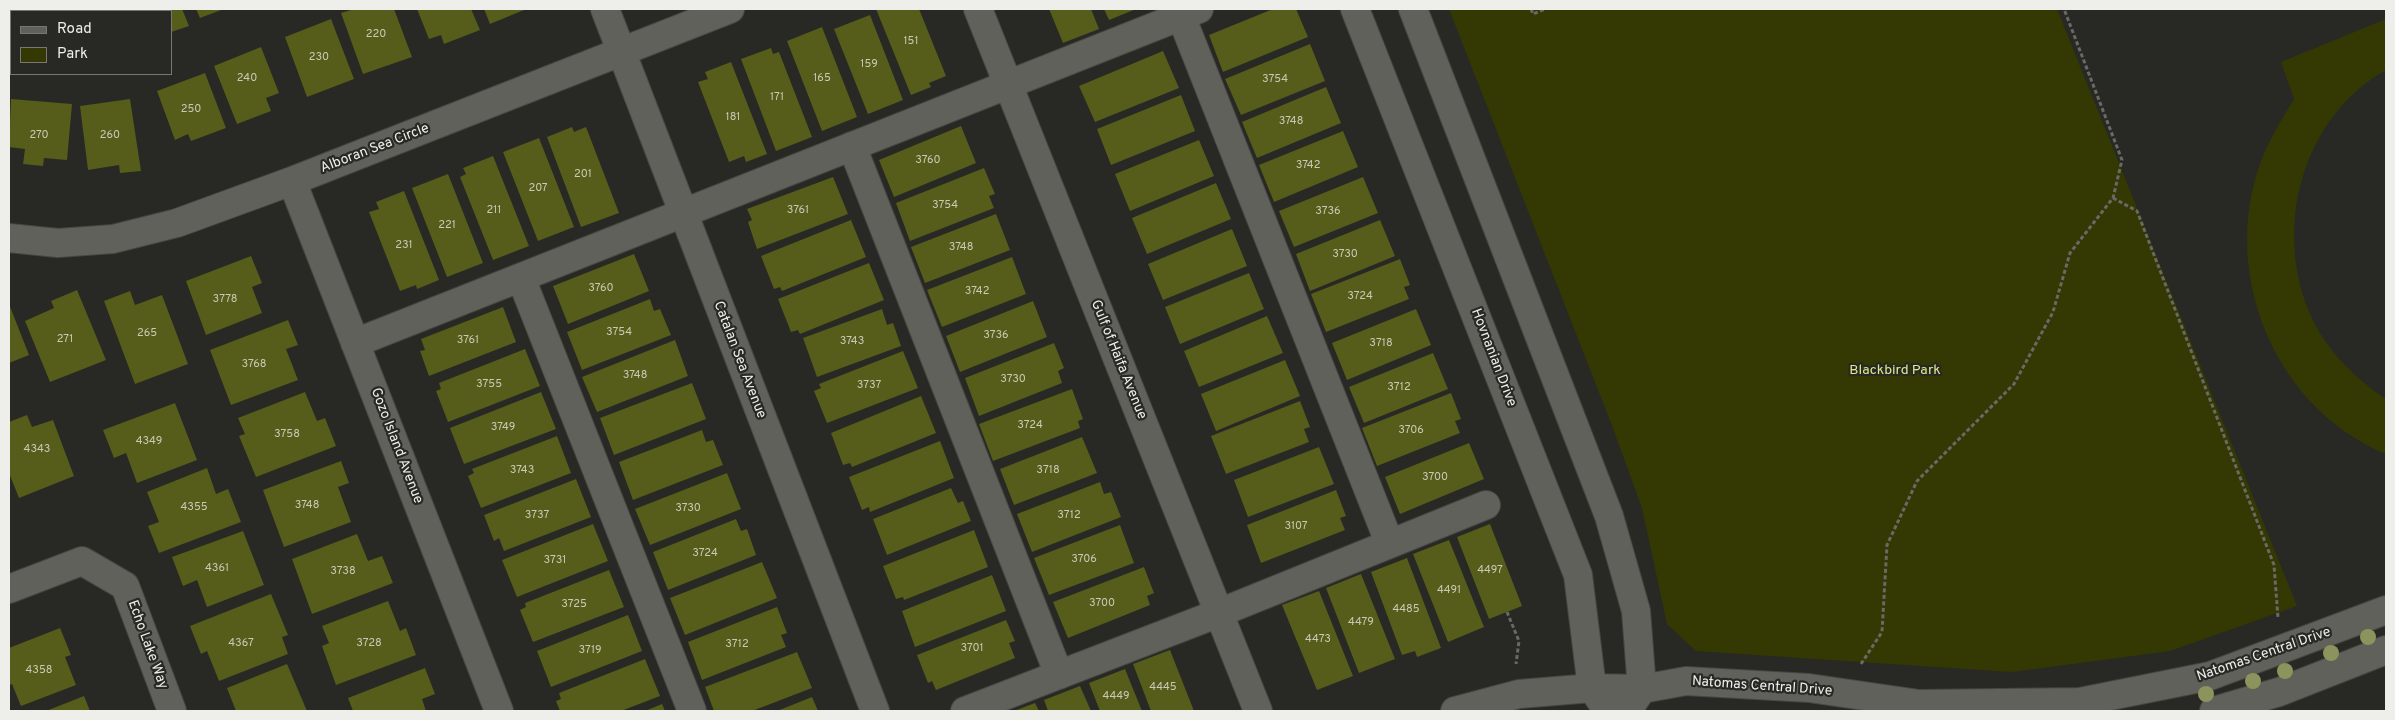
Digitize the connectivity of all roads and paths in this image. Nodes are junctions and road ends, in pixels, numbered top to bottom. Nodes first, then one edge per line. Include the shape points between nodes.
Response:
1 (605, 9) edge
2 (730, 9) edge
3 (978, 9) edge
4 (1355, 9) edge
5 (1413, 9) edge
6 (1531, 9) edge
7 (1545, 9) edge
8 (2064, 9) edge
9 (1190, 12) edge
10 (621, 51) junction
11 (1008, 85) junction
12 (852, 146) junction
13 (292, 181) junction
14 (2113, 198) junction
15 (682, 214) junction
16 (9, 238) edge
17 (521, 278) junction
18 (355, 343) junction
19 (1486, 505) dead end
20 (1389, 542) junction
21 (9, 589) edge
22 (2386, 610) edge
23 (1507, 612) dead end
24 (1219, 613) junction
25 (2278, 619) dead end
26 (2386, 650) edge
27 (1861, 665) dead end
28 (1515, 667) dead end
29 (1059, 675) junction
30 (1592, 688) junction
31 (1642, 689) junction
32 (172, 711) edge
33 (499, 711) edge
34 (692, 711) edge
35 (875, 711) edge
36 (965, 711) edge
37 (1258, 711) edge
38 (1455, 711) edge
39 (1608, 711) edge
40 (1627, 711) edge
41 (2214, 711) edge

1 - 10 street, Catalan Sea Avenue
2 - 10 street, Alboran Sea Circle
3 - 11 street, Gulf of Haifa Avenue
4 - 30 street, Hovnanian Drive via 1578,575
5 - 31 street via 1609,516 1636,611
6 - 7 path via 1533,14
8 - 14 path via 2122,160
9 - 11 street
9 - 20 street
10 - 13 street, Alboran Sea Circle
10 - 15 street, Catalan Sea Avenue
11 - 12 street
11 - 24 street, Gulf of Haifa Avenue
12 - 15 street
12 - 29 street
13 - 16 street, Alboran Sea Circle via 177,223 113,239 58,243
13 - 18 street, Gozo Island Avenue
14 - 25 path via 2137,211 2274,565
14 - 27 path via 2070,253 2053,312 2014,384 1917,482 1887,545 1882,632
15 - 17 street
15 - 35 street, Catalan Sea Avenue
17 - 18 street
17 - 34 street
18 - 33 street, Gozo Island Avenue
19 - 20 street
20 - 24 street
21 - 32 street, Echo Lake Way via 82,561 125,586
22 - 31 street, Natomas Central Drive via 2210,676 2080,702 1920,704 1809,688 1686,681
23 - 28 path via 1519,641
24 - 29 street
24 - 37 street, Gulf of Haifa Avenue
26 - 41 street via 2279,692
29 - 36 street
30 - 31 street, Natomas Central Drive
30 - 38 street, Natomas Central Drive via 1519,694
30 - 39 street, Hovnanian Drive
31 - 40 street

